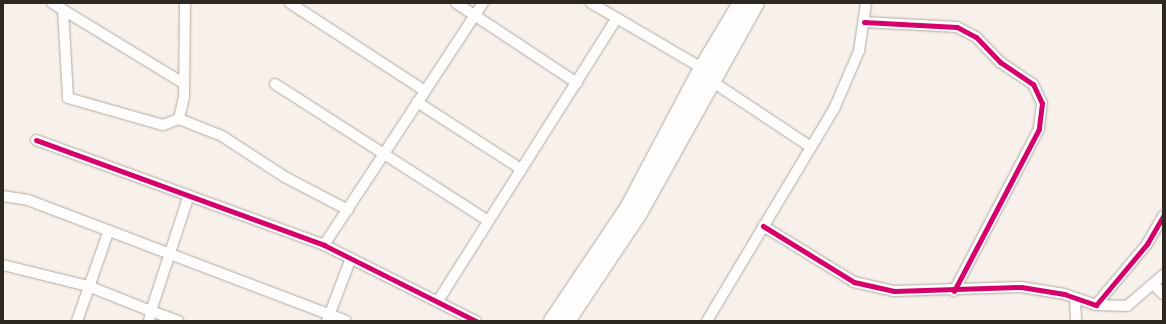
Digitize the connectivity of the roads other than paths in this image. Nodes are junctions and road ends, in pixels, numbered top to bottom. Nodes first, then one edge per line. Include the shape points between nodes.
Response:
1 (52, 3) edge
2 (185, 3) edge
3 (290, 3) edge
4 (456, 3) edge
5 (483, 3) edge
6 (591, 3) edge
7 (741, 3) edge
8 (756, 3) edge
9 (866, 3) edge
10 (63, 10) junction
11 (474, 15) junction
12 (616, 19) junction
13 (864, 22) junction
14 (706, 74) junction
15 (184, 83) junction
16 (577, 83) junction
17 (275, 84) dead end
18 (425, 91) junction
19 (417, 102) junction
20 (180, 118) junction
21 (36, 140) dead end
22 (811, 147) junction
23 (383, 155) junction
24 (521, 169) junction
25 (3, 196) edge
26 (188, 198) junction
27 (348, 210) junction
28 (1163, 216) edge
29 (487, 220) junction
30 (763, 226) junction
31 (109, 230) junction
32 (324, 245) junction
33 (168, 254) junction
34 (351, 258) junction
35 (3, 265) edge
36 (593, 271) junction
37 (1163, 275) edge
38 (1153, 284) junction
39 (88, 286) junction
40 (954, 292) junction
41 (1163, 294) edge
42 (1075, 300) junction
43 (438, 301) junction
44 (1096, 305) junction
45 (150, 316) edge
46 (328, 318) edge
47 (1073, 320) edge
48 (77, 321) edge
49 (178, 321) edge
50 (346, 321) edge
51 (476, 321) edge
52 (552, 321) edge
53 (567, 321) edge
54 (707, 321) edge

1 - 10 street
2 - 15 street
3 - 18 street
4 - 11 street
5 - 11 street
6 - 12 street
7 - 14 main road
8 - 14 main road
9 - 13 street
10 - 15 street
10 - 20 street via 68,98 163,125
11 - 16 street
11 - 18 street
12 - 14 street
12 - 16 street
13 - 22 street via 856,58 834,108
13 - 40 street via 957,27 976,37 1000,62 1033,84 1042,102 1039,128
14 - 22 street
14 - 36 main road via 639,213
15 - 20 street
16 - 24 street
17 - 23 street
18 - 19 street
19 - 23 street
19 - 24 street
20 - 27 street via 222,136 285,177
21 - 26 street
22 - 30 street
23 - 27 street
23 - 29 street
24 - 29 street
25 - 31 street via 28,200
26 - 32 street
26 - 33 street
27 - 32 street
28 - 44 street via 1147,244
29 - 43 street
30 - 40 street via 854,282 894,291
30 - 54 street
31 - 33 street
31 - 39 street
32 - 34 street
33 - 45 street
33 - 46 street
34 - 43 street
34 - 46 street
35 - 39 street
36 - 52 main road
36 - 53 main road
37 - 38 street
38 - 41 street
38 - 44 street via 1127,306
39 - 45 street
39 - 48 street
40 - 42 street via 1021,287 1064,294
42 - 44 street
42 - 47 street
43 - 51 street
45 - 49 street
46 - 50 street

